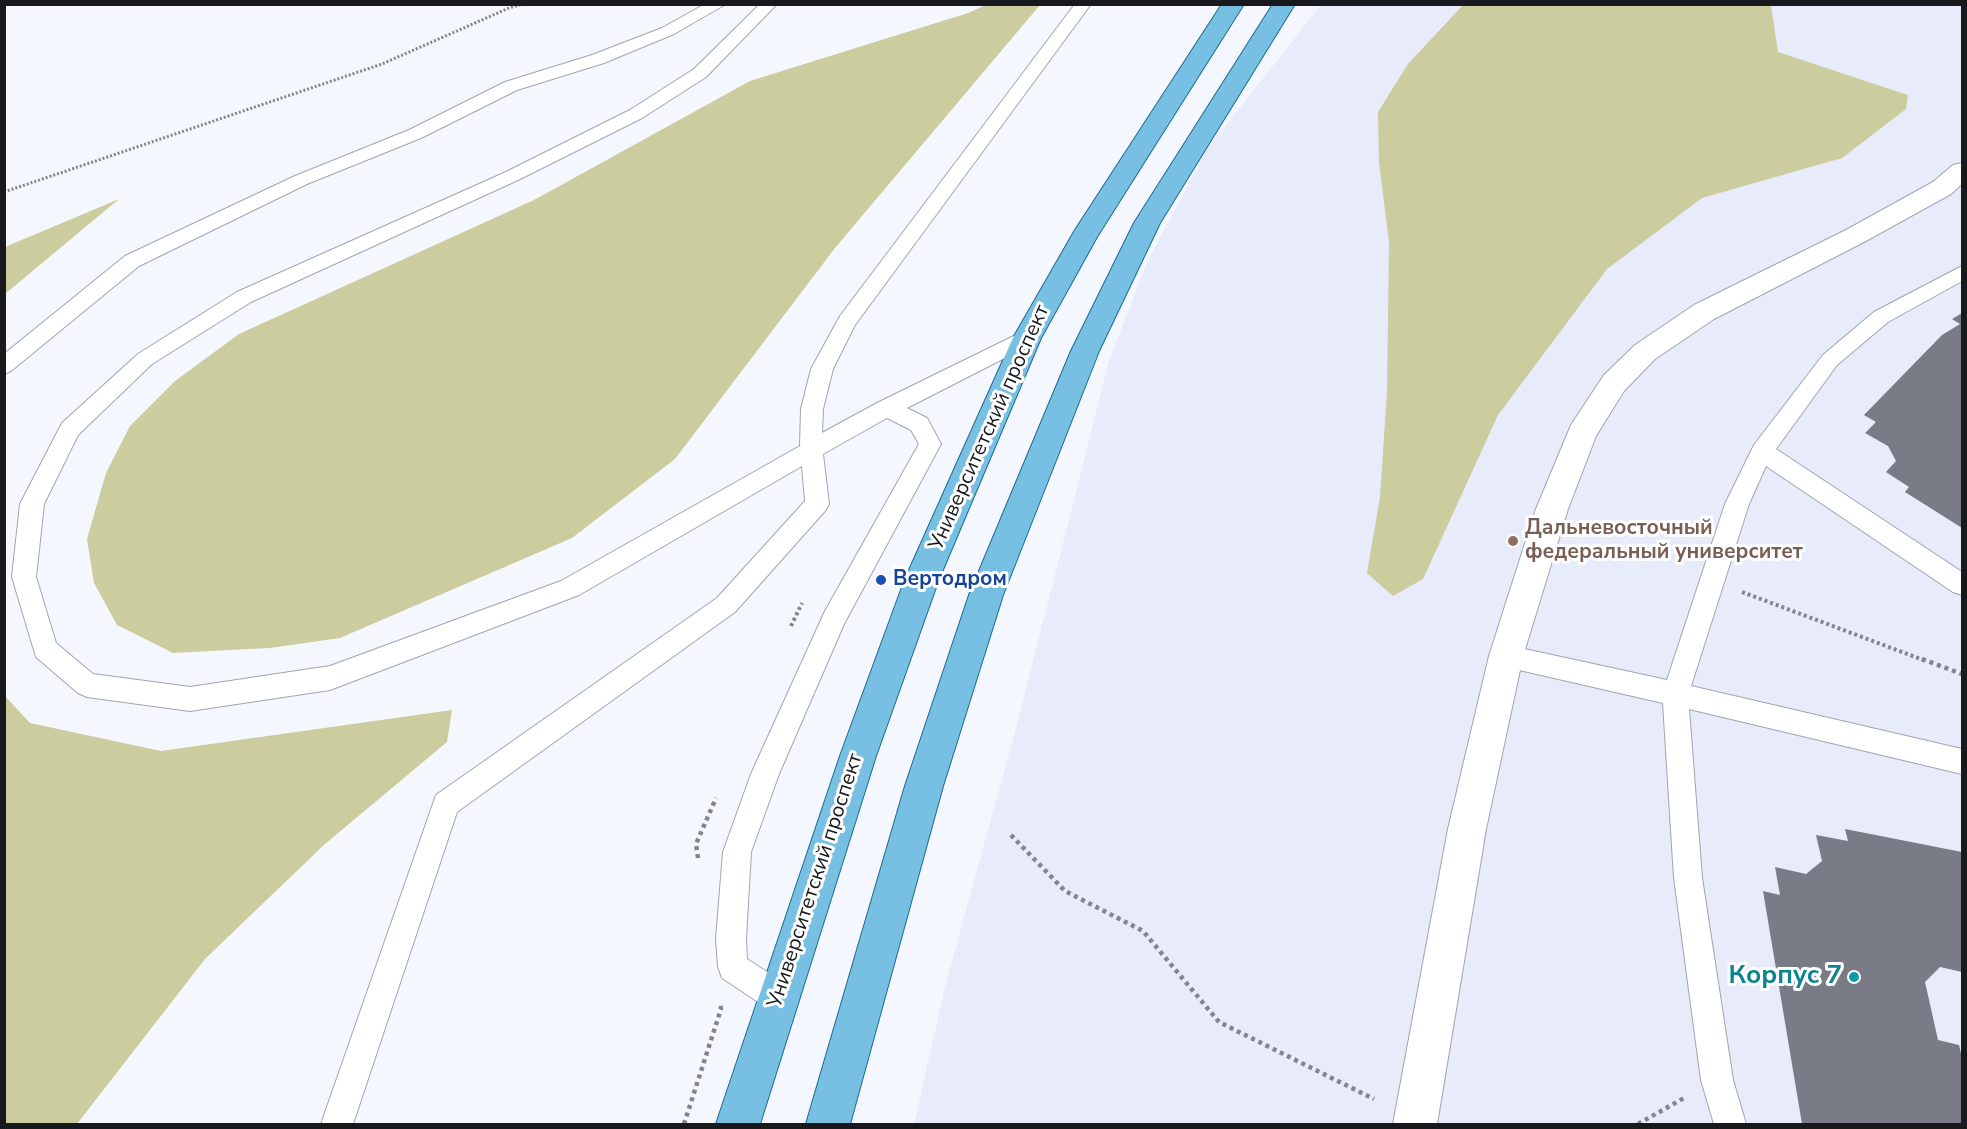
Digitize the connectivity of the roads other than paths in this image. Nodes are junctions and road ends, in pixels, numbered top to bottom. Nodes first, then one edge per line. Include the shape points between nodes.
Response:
1 (718, 4) edge
2 (769, 4) edge
3 (1083, 4) edge
4 (1233, 4) edge
5 (1284, 4) edge
6 (1962, 171) edge
7 (1962, 273) edge
8 (1027, 338) junction
9 (4, 366) edge
10 (885, 409) junction
11 (811, 450) junction
12 (1762, 451) junction
13 (1962, 585) edge
14 (1506, 656) junction
15 (1675, 694) junction
16 (1962, 761) edge
17 (778, 997) junction
18 (337, 1125) edge
19 (738, 1125) edge
20 (828, 1125) edge
21 (1415, 1125) edge
22 (1730, 1125) edge

1 - 9 lane via 668,31 608,55 511,86 415,134 301,180 132,261
2 - 11 lane via 700,73 636,114 512,176 244,297 145,359 70,429 32,504 24,577 45,649 87,685 190,699 330,678 570,588
3 - 11 lane via 847,321 822,369 812,409
4 - 8 main road, Университетский проспект via 1084,236
5 - 20 main road via 1148,223 1085,351 982,606 924,786
6 - 14 street via 1942,188 1855,236 1704,312 1645,352 1614,383 1582,433 1552,509
7 - 12 lane via 1881,317 1830,360
8 - 10 lane
8 - 17 main road, Университетский проспект via 922,579
10 - 11 lane
10 - 17 lane via 919,424 930,444 834,619 765,774 737,852 733,967
11 - 18 lane via 817,504 726,605 446,804
12 - 13 lane
12 - 15 lane via 1737,504
14 - 15 lane
14 - 21 street via 1467,829
15 - 16 lane
15 - 22 lane via 1688,879 1717,1080
17 - 19 main road, Университетский проспект

